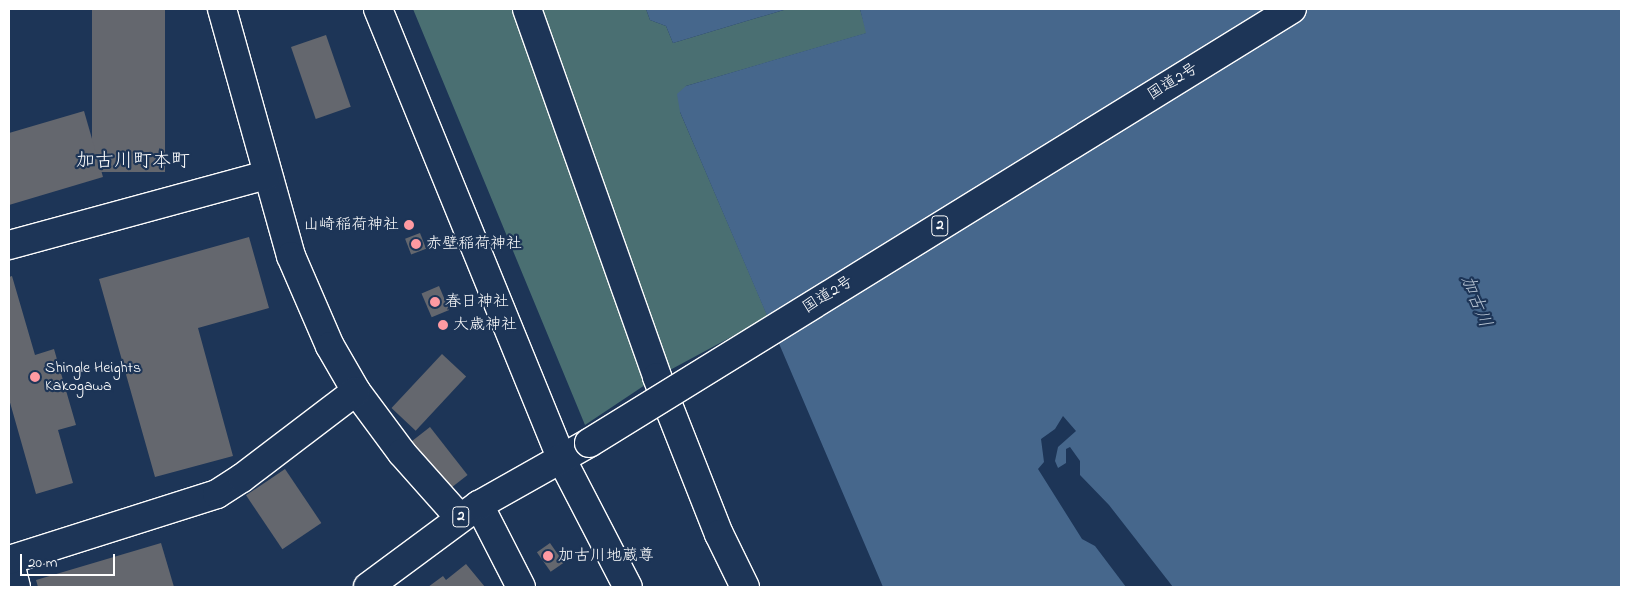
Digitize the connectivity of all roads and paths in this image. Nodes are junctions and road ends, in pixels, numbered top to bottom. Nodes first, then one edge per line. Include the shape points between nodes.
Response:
1 (222, 9) edge
2 (378, 9) edge
3 (526, 9) edge
4 (1292, 9) edge
5 (267, 175) junction
6 (9, 245) edge
7 (356, 391) junction
8 (561, 458) junction
9 (470, 511) junction
10 (9, 560) edge
11 (16, 587) edge
12 (368, 587) edge
13 (521, 587) edge
14 (628, 587) edge
15 (745, 587) edge

1 - 5 main road
2 - 8 main road
3 - 15 main road via 657,377 719,534
4 - 8 main road, 国道2号 / 2, bridge
5 - 6 main road
5 - 7 main road via 291,256 310,304
7 - 9 main road via 402,453
7 - 10 main road via 242,478 216,494
8 - 9 main road, 国道2号 / 2
8 - 14 main road
9 - 12 main road, 国道2号 / 2
9 - 13 main road
10 - 11 main road

